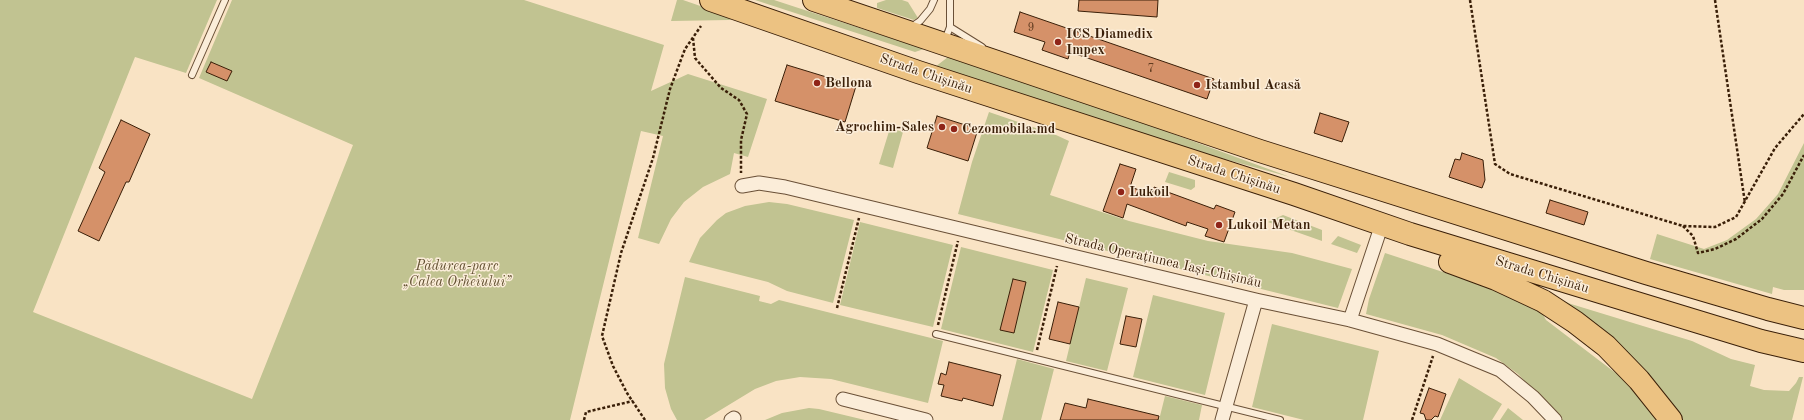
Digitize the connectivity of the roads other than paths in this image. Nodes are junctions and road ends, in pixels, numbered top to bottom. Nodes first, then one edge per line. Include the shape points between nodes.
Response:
1 (225, 0) edge
2 (711, 0) edge
3 (814, 0) edge
4 (934, 0) edge
5 (950, 0) edge
6 (906, 31) junction
7 (947, 35) junction
8 (918, 72) junction
9 (192, 75) dead end
10 (742, 186) road end
11 (1382, 224) junction
12 (1410, 234) junction
13 (1256, 300) junction
14 (1804, 318) edge
15 (1350, 320) junction
16 (936, 334) road end
17 (1804, 351) edge
18 (843, 399) dead end
19 (1226, 406) junction
20 (926, 420) edge
21 (1222, 420) edge
22 (1280, 420) edge
23 (1555, 420) edge
24 (1671, 420) edge

1 - 9 lane
2 - 8 highway, Strada Chișinău
3 - 6 highway
4 - 6 lane via 920,22
5 - 7 lane
6 - 7 highway
7 - 8 highway
7 - 14 highway via 1010,66 1260,151 1646,273
8 - 11 highway, Strada Chișinău
10 - 13 street, Strada Operațiunea Iași-Chișinău via 760,183 785,187
11 - 12 highway, Strada Chișinău
11 - 15 street
12 - 17 highway, Strada Chișinău via 1761,341
12 - 24 highway via 1437,256 1496,278 1544,301 1575,322 1606,346 1640,380
13 - 15 street, Strada Operațiunea Iași-Chișinău
13 - 19 street
15 - 23 street, Strada Operațiunea Iași-Chișinău via 1437,344 1500,370 1533,397
16 - 19 lane
18 - 20 street
19 - 21 street
19 - 22 lane

